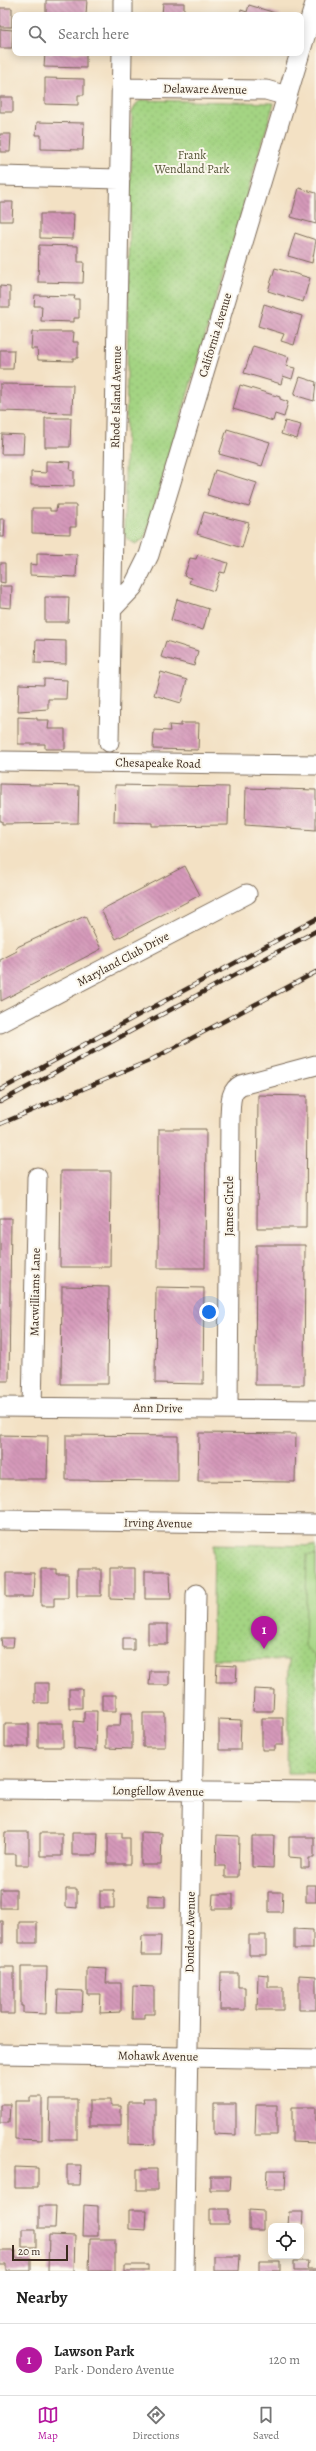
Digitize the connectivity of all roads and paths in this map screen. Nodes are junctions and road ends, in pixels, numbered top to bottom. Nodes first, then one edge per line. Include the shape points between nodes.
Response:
1 (123, 0) edge
2 (315, 3) edge
3 (123, 12) edge
4 (304, 40) edge
5 (122, 56) edge
6 (299, 56) edge
7 (121, 88) junction
8 (287, 96) junction
9 (0, 176) edge
10 (120, 178) junction
11 (113, 608) junction
12 (109, 742) dead end
13 (0, 761) edge
14 (316, 765) edge
15 (247, 894) dead end
16 (0, 1023) edge
17 (316, 1065) edge
18 (37, 1177) dead end
19 (0, 1407) edge
20 (32, 1407) junction
21 (228, 1409) junction
22 (316, 1410) edge
23 (0, 1520) edge
24 (316, 1524) edge
25 (196, 1594) dead end
26 (0, 1789) edge
27 (191, 1791) junction
28 (316, 1792) edge
29 (0, 2054) edge
30 (188, 2057) junction
31 (316, 2059) edge
32 (184, 2271) edge

1 - 3 street
2 - 4 street
5 - 7 street, Rhode Island Avenue
6 - 8 street, California Avenue
7 - 8 street, Delaware Avenue via 266,90
7 - 10 street, Rhode Island Avenue
8 - 11 street, California Avenue via 149,555 133,587
9 - 10 street
10 - 11 street, Rhode Island Avenue
11 - 12 street, Rhode Island Avenue
13 - 14 street, Chesapeake Road
15 - 16 street, Maryland Club Drive
17 - 21 street, James Circle via 241,1085 236,1087 232,1094
18 - 20 street, Macwilliams Lane
19 - 20 street, Ann Drive
20 - 21 street, Ann Drive
21 - 22 street, Ann Drive
23 - 24 street, Irving Avenue
25 - 27 street, Dondero Avenue
26 - 27 street, Longfellow Avenue
27 - 28 street, Longfellow Avenue
27 - 30 street, Dondero Avenue
29 - 30 street, Mohawk Avenue
30 - 31 street, Mohawk Avenue
30 - 32 street, Dondero Avenue

